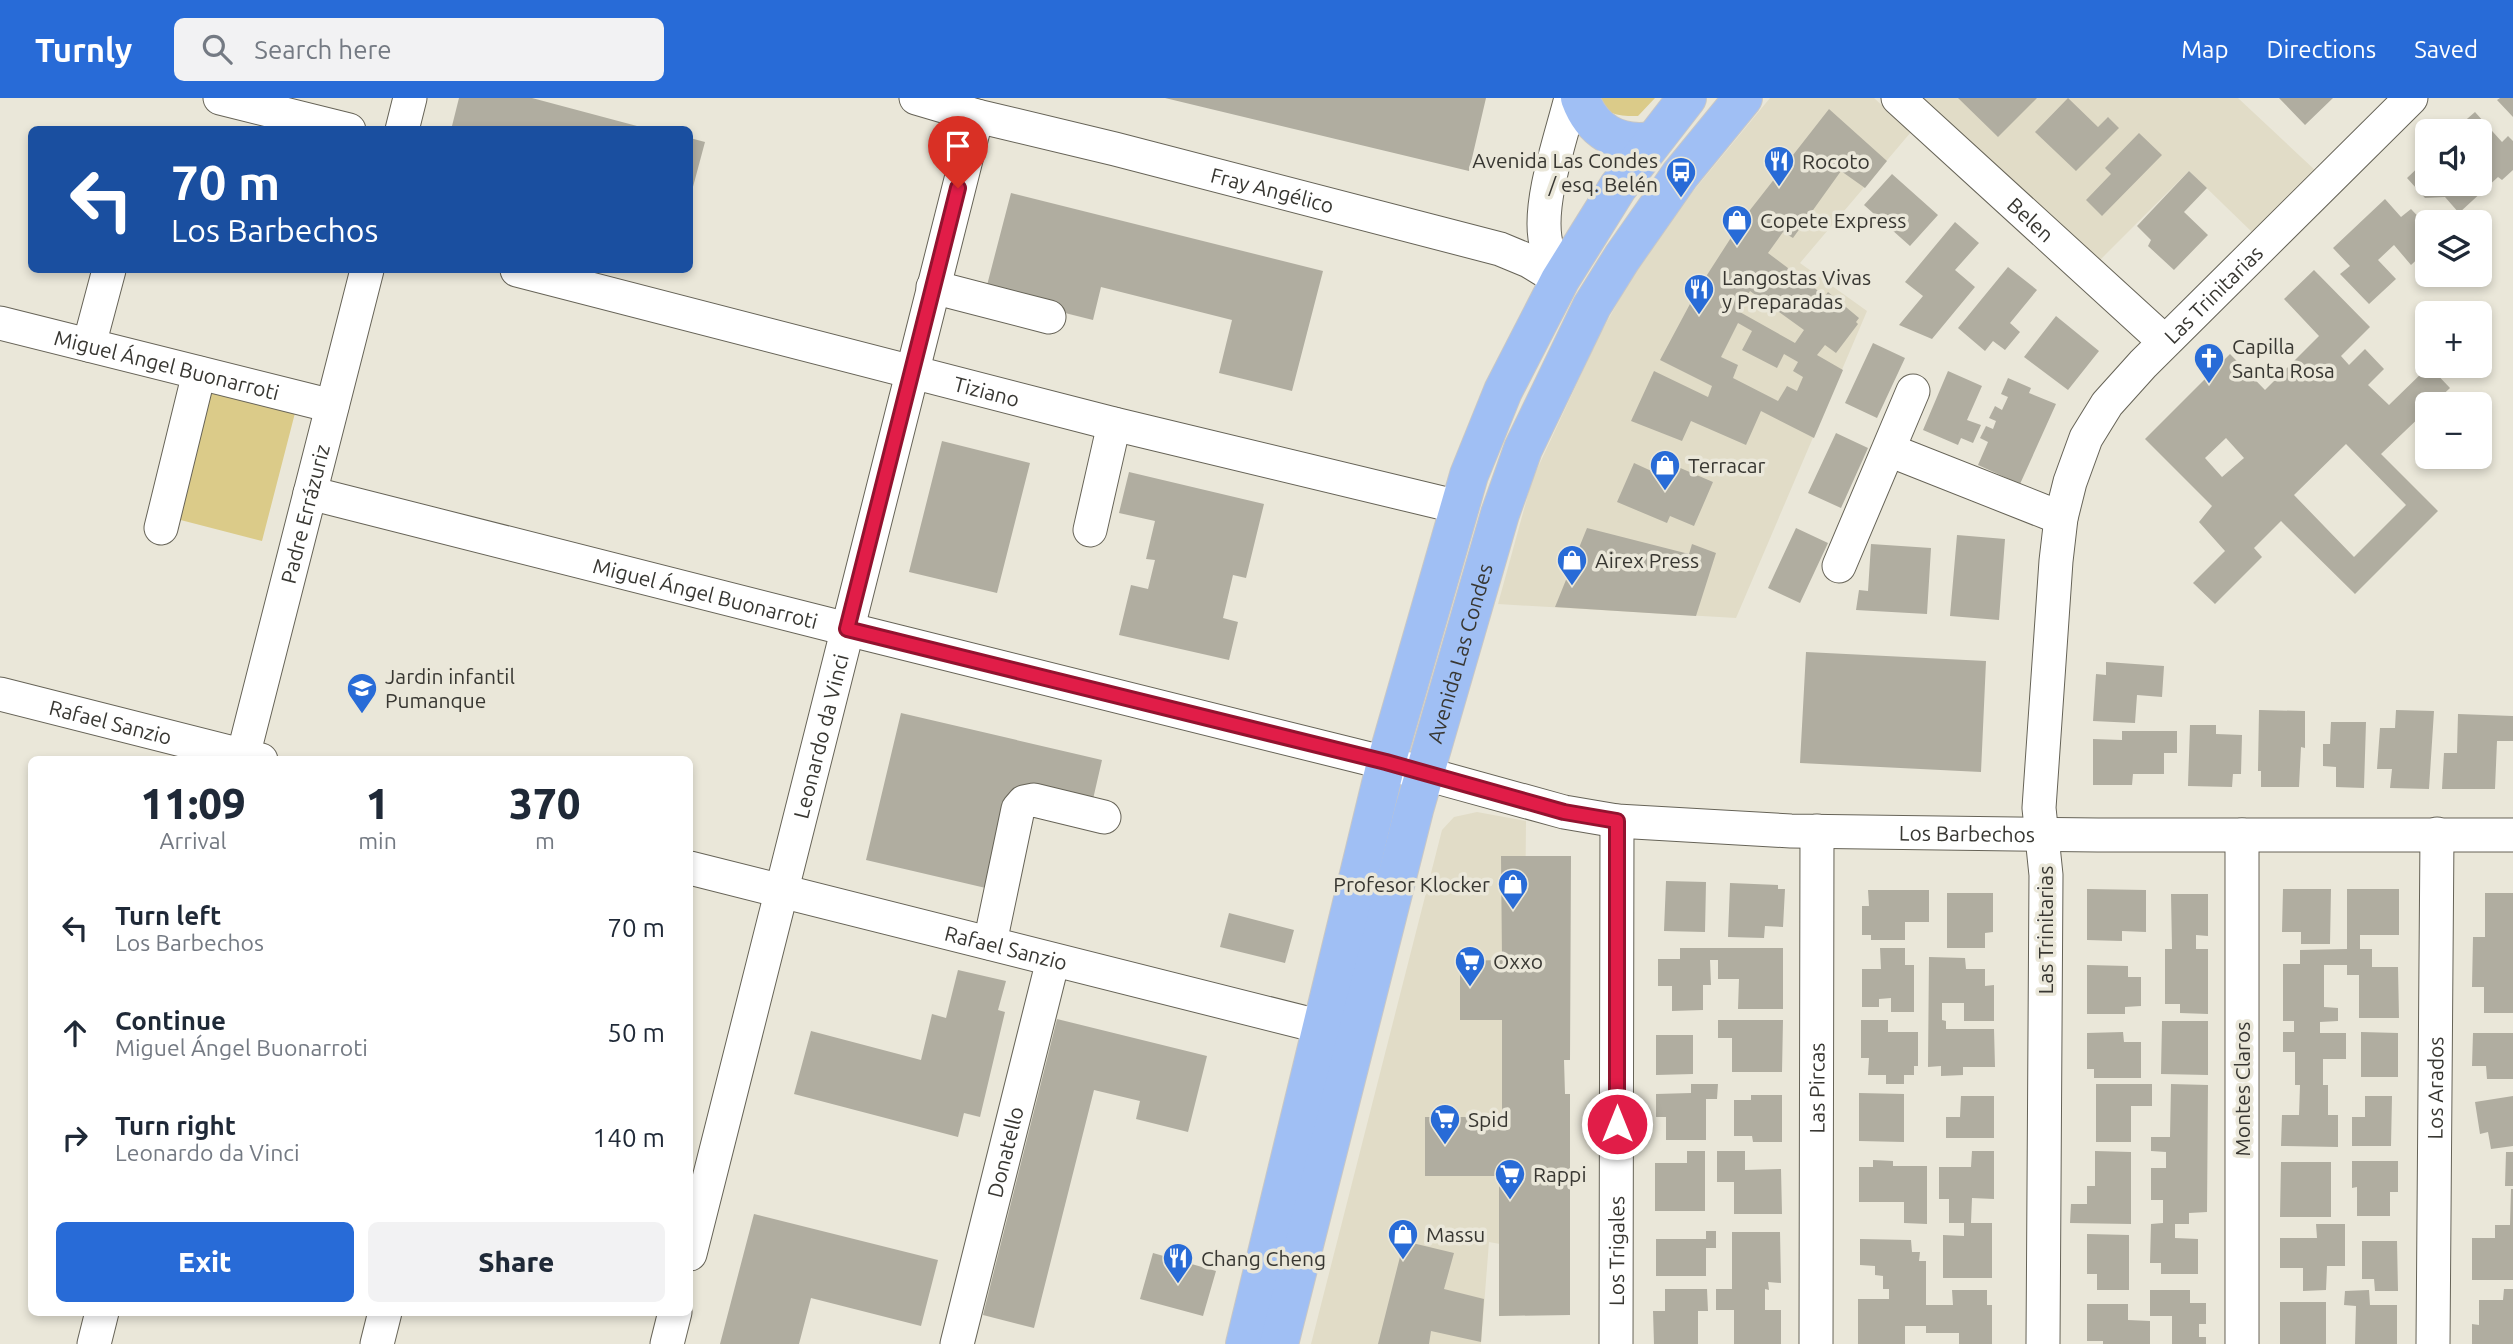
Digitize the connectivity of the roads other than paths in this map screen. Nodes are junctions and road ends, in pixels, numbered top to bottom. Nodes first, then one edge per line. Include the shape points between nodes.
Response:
1 (220, 98) edge
2 (410, 98) edge
3 (916, 98) edge
4 (1571, 98) edge
5 (1580, 98) edge
6 (1686, 98) edge
7 (1743, 98) edge
8 (1898, 98) edge
9 (2411, 98) edge
10 (976, 116) junction
11 (333, 126) edge
12 (403, 126) edge
13 (1652, 141) junction
14 (107, 273) edge
15 (366, 273) edge
16 (529, 273) edge
17 (1560, 279) junction
18 (933, 288) junction
19 (1048, 317) dead end
20 (0, 323) edge
21 (2164, 341) junction
22 (89, 345) junction
23 (912, 372) junction
24 (199, 373) junction
25 (1913, 391) dead end
26 (332, 406) junction
27 (1114, 424) junction
28 (1889, 450) junction
29 (310, 493) junction
30 (1459, 507) junction
31 (2061, 518) junction
32 (161, 528) dead end
33 (1090, 530) dead end
34 (1839, 566) dead end
35 (847, 629) junction
36 (0, 694) edge
37 (241, 756) edge
38 (249, 756) edge
39 (1386, 762) junction
40 (1425, 775) junction
41 (1104, 817) dead end
42 (1617, 821) junction
43 (1818, 831) junction
44 (2042, 834) junction
45 (2437, 834) junction
46 (2242, 835) junction
47 (2513, 835) edge
48 (693, 869) edge
49 (781, 891) junction
50 (990, 943) junction
51 (1053, 960) junction
52 (1322, 1027) junction
53 (693, 1242) edge
54 (101, 1316) edge
55 (384, 1316) edge
56 (674, 1316) edge
57 (94, 1344) edge
58 (377, 1344) edge
59 (667, 1344) edge
60 (957, 1344) edge
61 (1245, 1344) edge
62 (1279, 1344) edge
63 (1616, 1344) edge
64 (1815, 1344) edge
65 (2043, 1344) edge
66 (2242, 1344) edge
67 (2433, 1344) edge

1 - 11 street
2 - 12 street
3 - 10 street
4 - 17 street via 1544,223
5 - 13 main road via 1603,133 1625,142
6 - 13 main road, Avenida Las Condes
7 - 40 main road, Avenida Las Condes via 1622,258 1592,306 1544,403 1500,514
8 - 21 street, Belen
9 - 21 street, Las Trinitarias
10 - 17 street, Fray Angélico via 1500,249
10 - 18 street, Leonardo da Vinci
13 - 17 main road, Avenida Las Condes
14 - 22 street
15 - 26 street, Padre Errázuriz
16 - 23 street, Tiziano
17 - 30 main road, Avenida Las Condes via 1503,391
18 - 19 street
18 - 23 street, Leonardo da Vinci
20 - 22 street, Miguel Ángel Buonarroti
21 - 31 street, Las Trinitarias via 2107,404 2086,438
22 - 24 street, Miguel Ángel Buonarroti
23 - 27 street, Tiziano
23 - 35 street, Leonardo da Vinci
24 - 26 street, Miguel Ángel Buonarroti
24 - 32 street
25 - 28 street
26 - 29 street, Padre Errázuriz
27 - 30 street, Tiziano
27 - 33 street
28 - 31 street
28 - 34 street
29 - 35 street, Miguel Ángel Buonarroti
29 - 38 street, Padre Errázuriz
30 - 39 main road, Avenida Las Condes
31 - 44 street, Las Trinitarias via 2039,799
35 - 39 street, Miguel Ángel Buonarroti
35 - 49 street, Leonardo da Vinci
36 - 37 street, Rafael Sanzio
39 - 40 street, Miguel Ángel Buonarroti
39 - 52 main road, Avenida Las Condes
40 - 42 street, Los Barbechos via 1564,812
40 - 62 main road, Avenida Las Condes
41 - 50 street via 1034,800 1024,802 1018,809
42 - 43 street, Los Barbechos
42 - 63 street, Los Trigales
43 - 44 street, Los Barbechos
43 - 64 street, Las Pircas
44 - 46 street, Los Barbechos
44 - 65 street, Las Trinitarias via 2046,875
45 - 46 street, Los Barbechos
45 - 47 street, Los Barbechos
45 - 67 street, Los Arados
46 - 66 street, Montes Claros
48 - 49 street, Rafael Sanzio
49 - 50 street, Rafael Sanzio
49 - 53 street, Leonardo da Vinci
50 - 51 street, Rafael Sanzio
51 - 52 street, Rafael Sanzio
51 - 60 street, Donatello
52 - 61 main road, Avenida Las Condes
54 - 57 street
55 - 58 street
56 - 59 street

